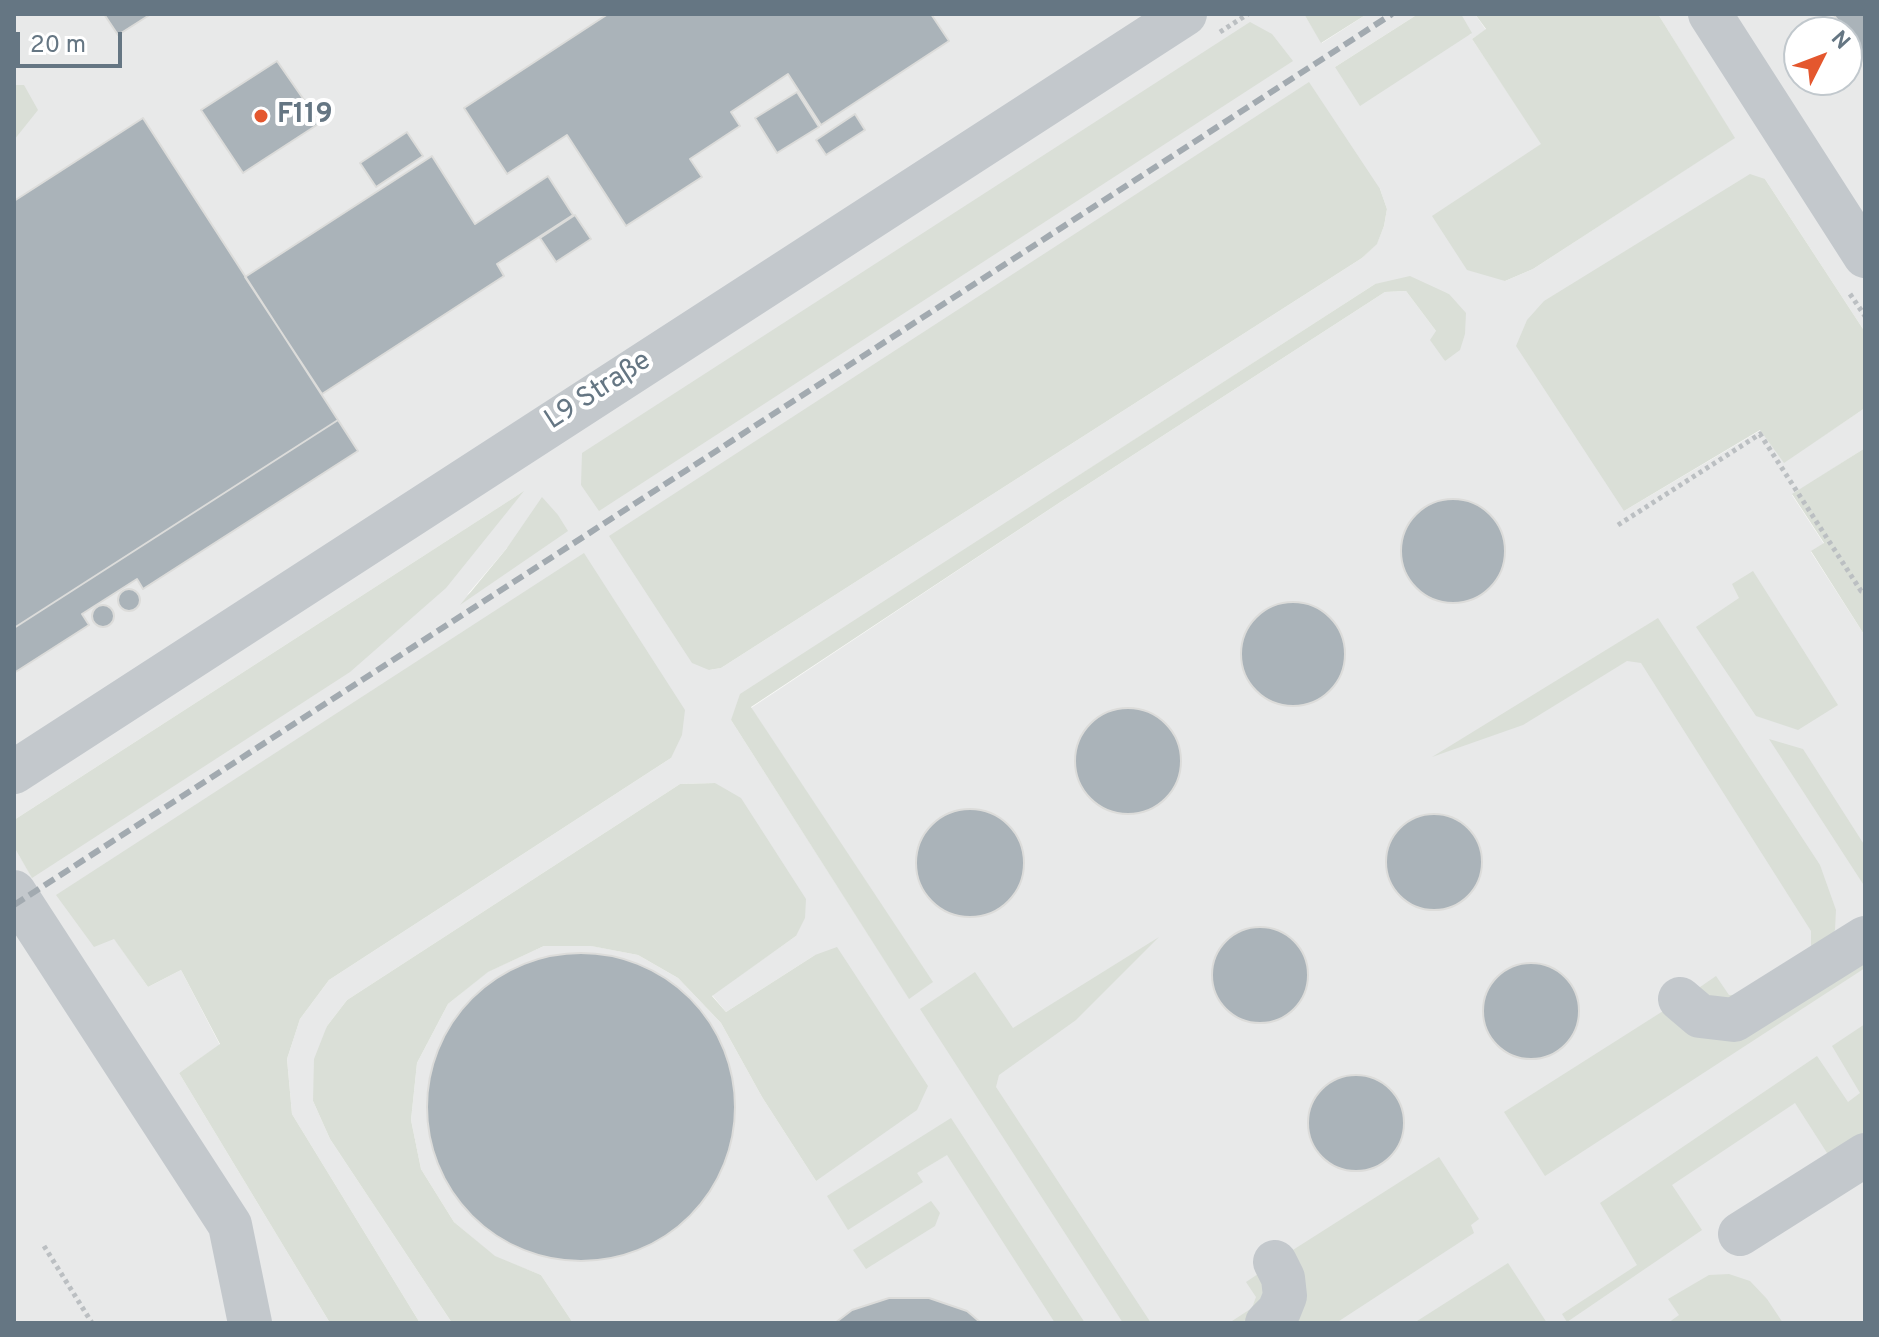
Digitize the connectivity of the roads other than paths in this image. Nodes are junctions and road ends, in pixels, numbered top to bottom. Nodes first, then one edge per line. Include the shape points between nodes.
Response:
1 (1185, 14) edge
2 (1710, 14) edge
3 (1865, 256) edge
4 (14, 772) edge
5 (14, 892) edge
6 (1865, 938) edge
7 (1680, 999) dead end
8 (1865, 1155) edge
9 (1740, 1234) dead end
10 (1275, 1262) dead end
11 (250, 1323) edge
12 (1267, 1323) edge

1 - 4 lane, L9 Straße
2 - 3 lane
5 - 11 lane via 230,1225
6 - 7 lane via 1734,1020 1700,1016
8 - 9 lane
10 - 12 lane via 1285,1296

